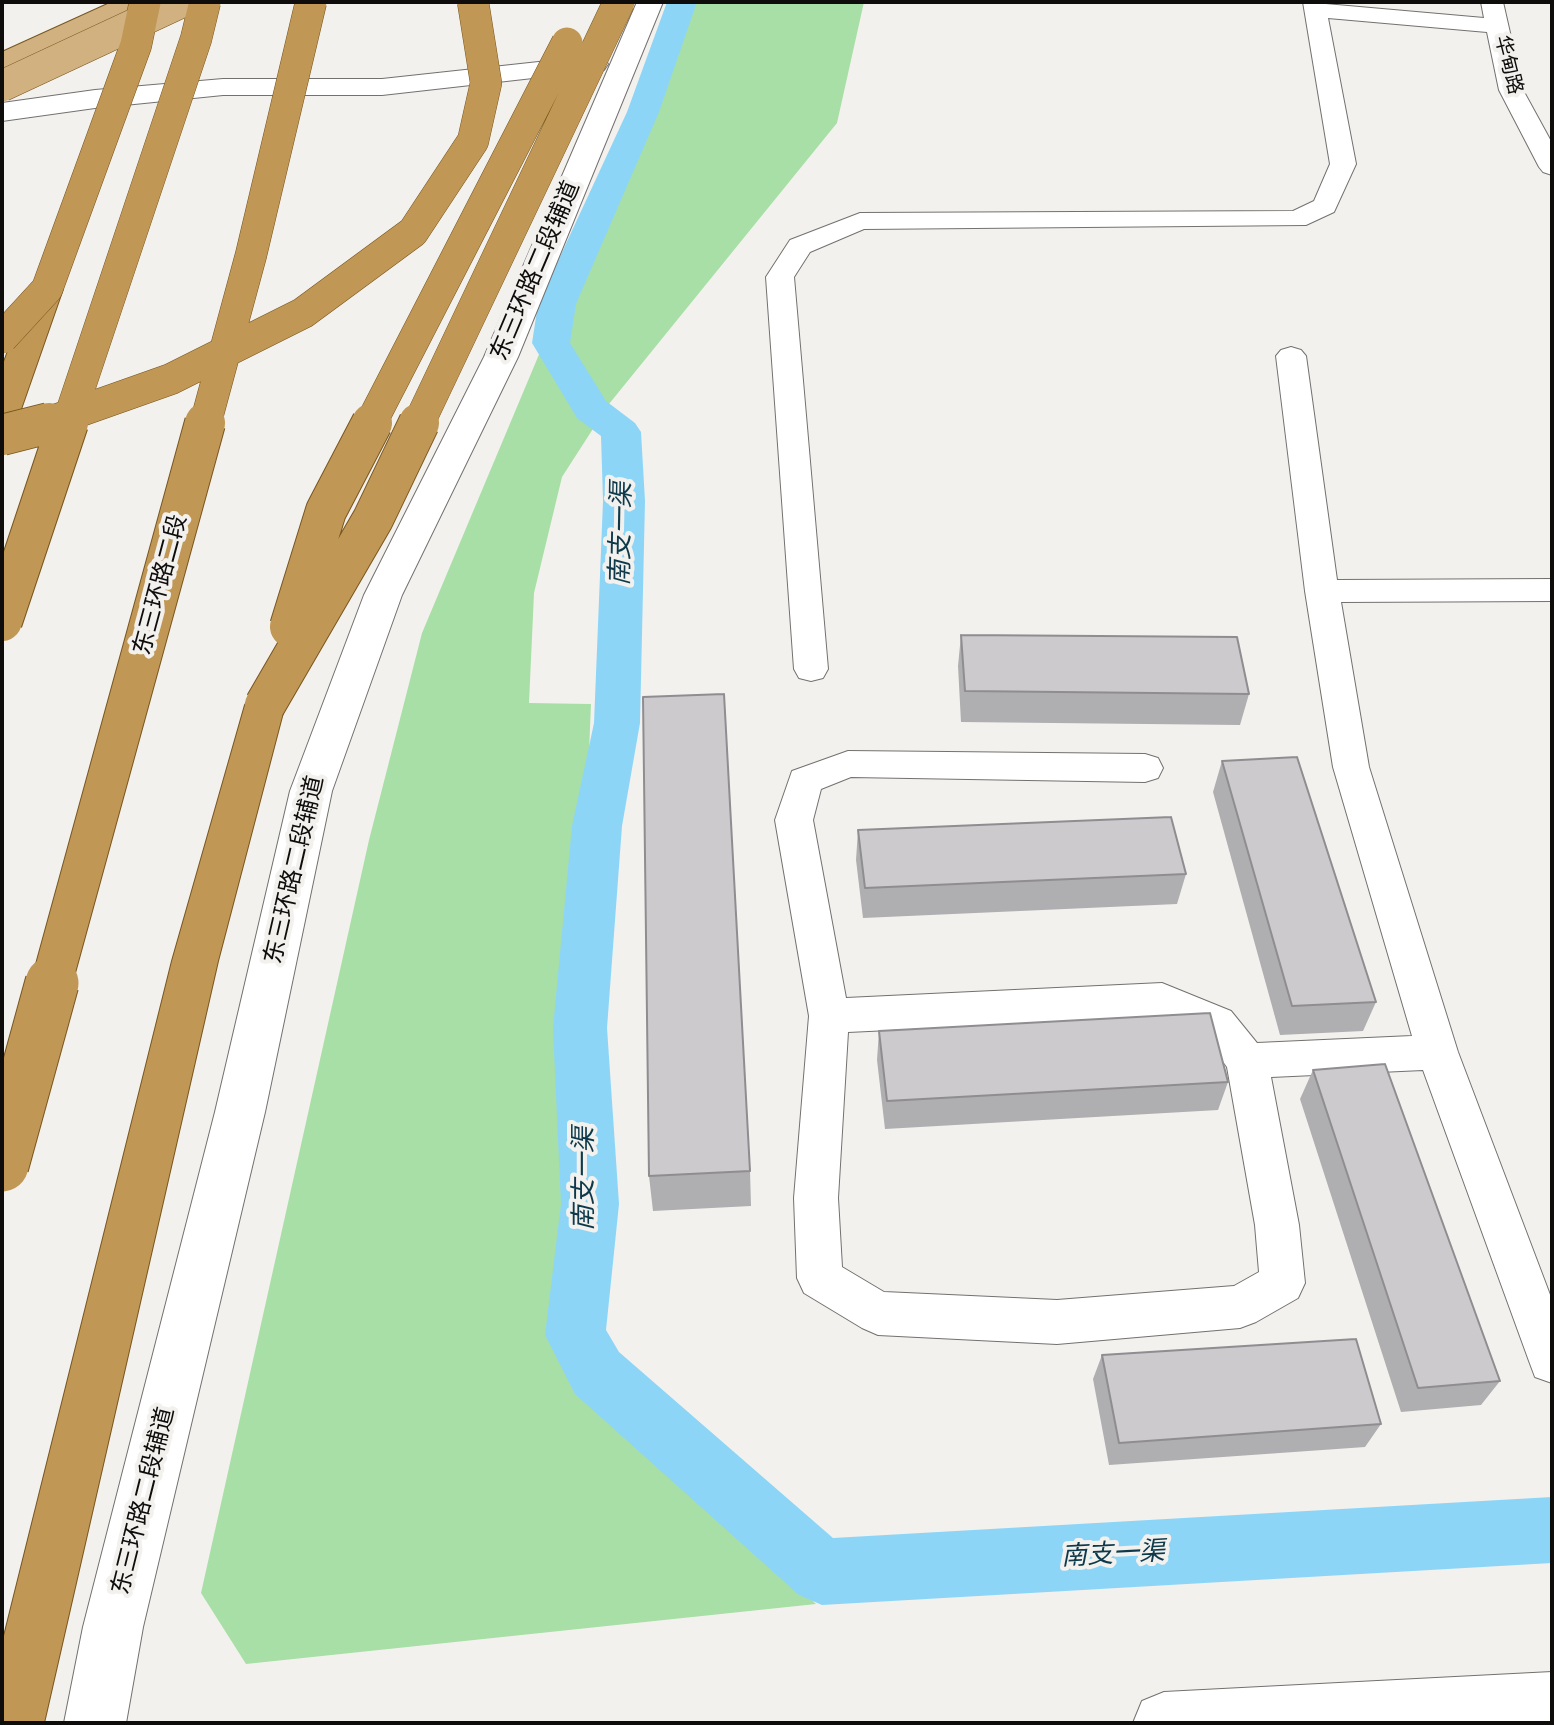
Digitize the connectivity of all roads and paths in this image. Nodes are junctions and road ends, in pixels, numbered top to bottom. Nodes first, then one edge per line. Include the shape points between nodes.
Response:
1 (134, 2) edge
2 (145, 2) edge
3 (182, 2) edge
4 (205, 2) edge
5 (311, 2) edge
6 (473, 2) edge
7 (588, 2) edge
8 (619, 2) edge
9 (650, 2) edge
10 (1314, 6) edge
11 (1495, 14) edge
12 (625, 61) junction
13 (2, 62) edge
14 (2, 86) edge
15 (68, 103) junction
16 (2, 112) edge
17 (2, 133) edge
18 (1552, 166) edge
19 (47, 289) junction
20 (2, 338) edge
21 (1291, 356) dead end
22 (2, 415) edge
23 (2, 435) edge
24 (1552, 590) edge
25 (1322, 591) junction
26 (2, 621) edge
27 (811, 669) dead end
28 (265, 705) junction
29 (1145, 768) dead end
30 (829, 1016) junction
31 (1437, 1052) junction
32 (1247, 1061) junction
33 (2, 1165) edge
34 (1552, 1361) edge
35 (1552, 1703) edge
36 (13, 1723) edge
37 (95, 1723) edge
38 (1164, 1723) edge

1 - 13 main road
2 - 19 highway, bridge via 136,45
3 - 14 main road, bridge
4 - 26 highway, bridge
5 - 33 highway, 东三环路二段, bridge via 251,255
6 - 23 highway, bridge via 486,83 473,141 413,232 303,313 184,373 70,417
7 - 28 highway, bridge via 326,511
8 - 28 highway, bridge via 373,519
9 - 12 main road, 东三环路二段辅道
10 - 11 street
10 - 27 street via 1343,164 1325,206 1297,219 860,221 800,246 780,277
11 - 18 street, 华甸路 via 1511,90
12 - 15 main road via 382,87 223,87
12 - 37 main road, 东三环路二段辅道 via 501,357 383,595 311,791 236,1127 113,1627
15 - 16 main road
15 - 17 main road
19 - 20 highway, bridge
19 - 22 highway
21 - 25 street
24 - 25 street
25 - 31 street via 1351,767
28 - 36 highway via 195,961
29 - 30 street via 848,764 805,781 794,820
30 - 32 street via 1162,1000 1217,1023
30 - 32 street via 816,1198 820,1278 878,1313 1057,1322 1240,1307 1282,1283 1277,1225
31 - 32 street
31 - 34 street
35 - 38 main road

